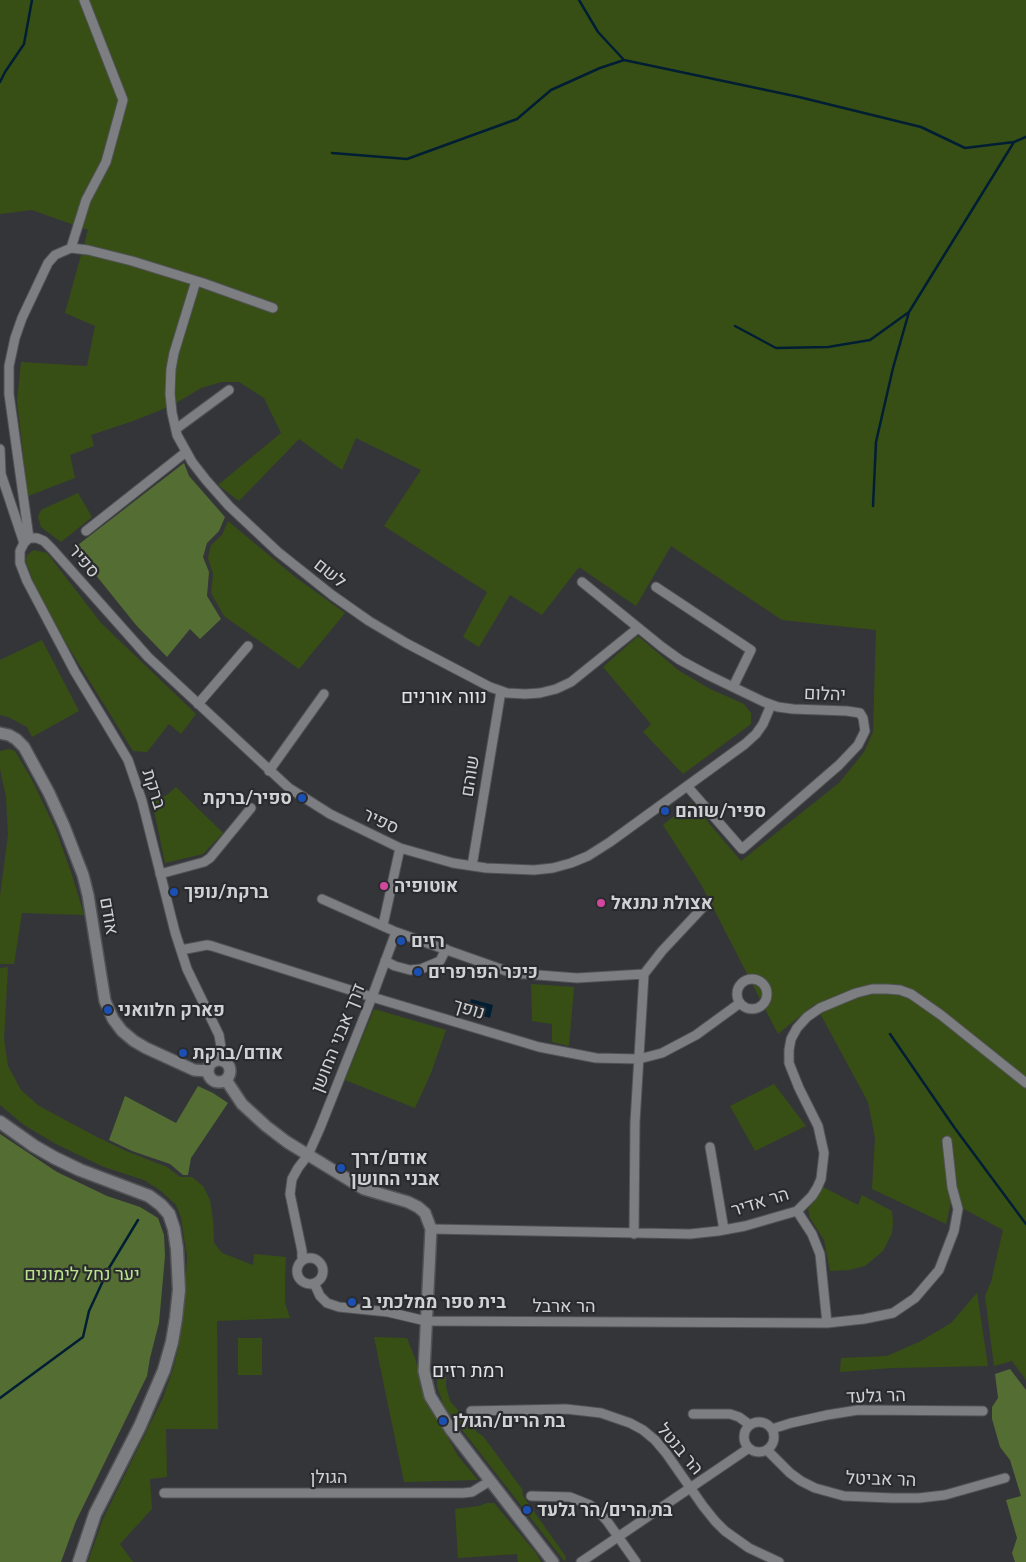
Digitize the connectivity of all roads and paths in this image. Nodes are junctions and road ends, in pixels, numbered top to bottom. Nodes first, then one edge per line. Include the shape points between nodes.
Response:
1 (84, 0) edge
2 (71, 248) junction
3 (196, 281) junction
4 (273, 308) dead end
5 (229, 390) dead end
6 (176, 430) junction
7 (0, 449) edge
8 (186, 452) junction
9 (86, 531) dead end
10 (27, 540) junction
11 (582, 582) dead end
12 (656, 587) dead end
13 (638, 628) junction
14 (248, 646) dead end
15 (733, 687) junction
16 (501, 691) junction
17 (324, 694) dead end
18 (198, 704) junction
19 (771, 705) junction
20 (5, 735) edge
21 (269, 771) junction
22 (687, 786) junction
23 (251, 808) dead end
24 (400, 848) junction
25 (472, 866) junction
26 (160, 874) junction
27 (322, 899) dead end
28 (707, 902) dead end
29 (383, 925) junction
30 (396, 932) junction
31 (446, 949) junction
32 (181, 950) junction
33 (385, 961) junction
34 (644, 974) junction
35 (372, 997) junction
36 (740, 1003) dead end
37 (639, 1059) junction
38 (221, 1060) junction
39 (208, 1071) junction
40 (226, 1080) junction
41 (1026, 1083) edge
42 (0, 1122) edge
43 (947, 1141) dead end
44 (710, 1147) dead end
45 (308, 1155) junction
46 (797, 1211) junction
47 (431, 1229) junction
48 (724, 1230) junction
49 (634, 1234) junction
50 (302, 1260) junction
51 (314, 1283) junction
52 (426, 1321) junction
53 (827, 1323) junction
54 (470, 1411) dead end
55 (983, 1411) dead end
56 (693, 1414) dead end
57 (750, 1425) junction
58 (772, 1429) junction
59 (749, 1448) junction
60 (767, 1450) junction
61 (1005, 1478) dead end
62 (490, 1481) junction
63 (691, 1488) junction
64 (164, 1493) dead end
65 (531, 1496) dead end
66 (618, 1537) junction
67 (79, 1562) edge
68 (553, 1562) edge
69 (581, 1562) edge
70 (636, 1562) edge
71 (779, 1562) edge

1 - 2 street via 123,100 106,162 86,200
2 - 3 street via 132,261
2 - 10 street via 55,255 48,263 22,318 11,353 9,394
3 - 4 street
3 - 6 street, לשם via 171,369 170,394
5 - 6 street
6 - 8 street, לשם
7 - 10 street, ברקת via 1,474
8 - 9 street
8 - 16 street, לשם via 229,506 278,552 332,595 406,644
10 - 18 street, ספיר via 37,538 44,541 142,651
10 - 26 street, ברקת via 20,551 20,564 74,672 128,760
11 - 13 street, יהלום
12 - 15 street via 752,650
13 - 15 street, יהלום via 680,660
13 - 16 street, לשם via 572,682 556,689 525,694
14 - 18 street
15 - 19 street, יהלום
16 - 25 street, שוהם
17 - 21 street
18 - 21 street, ספיר
19 - 22 street, ספיר via 756,734
19 - 22 street, יהלום via 860,713 865,731 858,745 839,765 742,849
20 - 39 street, אודם via 24,747 74,850 88,895 105,1001 114,1019 122,1031 146,1048 194,1070
21 - 24 street, ספיר via 330,814
22 - 25 street, ספיר via 610,842 572,863 534,870
23 - 26 street via 210,858
24 - 25 street, ספיר
24 - 29 street
26 - 32 street, ברקת
27 - 29 street
28 - 34 street
29 - 30 street
30 - 31 street
30 - 33 street, דרך אבני החושן
31 - 33 street via 440,961 421,969 410,970
31 - 34 street via 512,973 577,978
32 - 35 street, נופך via 212,946
32 - 38 street, ברקת via 219,1035
33 - 35 street, דרך אבני החושן
34 - 37 street
35 - 37 street, נופך via 568,1054
35 - 45 street, דרך אבני החושן
36 - 37 street, נופך via 679,1045
37 - 49 street
38 - 39 street via 211,1064
38 - 40 street via 230,1070
39 - 40 street via 216,1082
40 - 45 street via 242,1104 266,1126
41 - 46 street, הר אדיר via 911,994 900,990 872,989 820,1008 797,1028 788,1050 788,1063 818,1126 824,1153 817,1188
42 - 67 main road via 55,1158 149,1196 169,1214 174,1229 179,1290 172,1342 140,1426 95,1514
43 - 53 street, הר ארבל via 952,1188 958,1209 954,1231 939,1270 915,1298 894,1313
44 - 48 street
45 - 47 street via 364,1190 418,1206 425,1212
45 - 50 street, דרך אבני החושן via 294,1174 290,1194
46 - 48 street, הר אדיר
46 - 53 street via 820,1254
47 - 49 street, הר אדיר
47 - 52 street
48 - 49 street, הר אדיר
50 - 51 street via 297,1266 297,1275 305,1283
50 - 51 street via 318,1260 322,1275
51 - 52 street, הר ארבל via 326,1303
52 - 53 street, הר ארבל
52 - 62 street via 424,1371 430,1396
54 - 63 street, הר בנטל via 566,1410 614,1417 630,1423 655,1440
55 - 58 street, הר גלעד via 858,1410
56 - 57 street via 730,1414
57 - 58 street via 758,1422
57 - 59 street via 744,1434
58 - 60 street via 774,1438
59 - 60 street via 758,1452
59 - 63 street
60 - 61 street, הר אביטל via 801,1481 844,1496 919,1498 945,1495
62 - 64 street, הגולן via 472,1492 463,1493
62 - 68 street
63 - 66 street
63 - 71 street, הר בנטל via 725,1531 749,1548
65 - 66 street via 580,1500 599,1512
66 - 69 street
66 - 70 street

